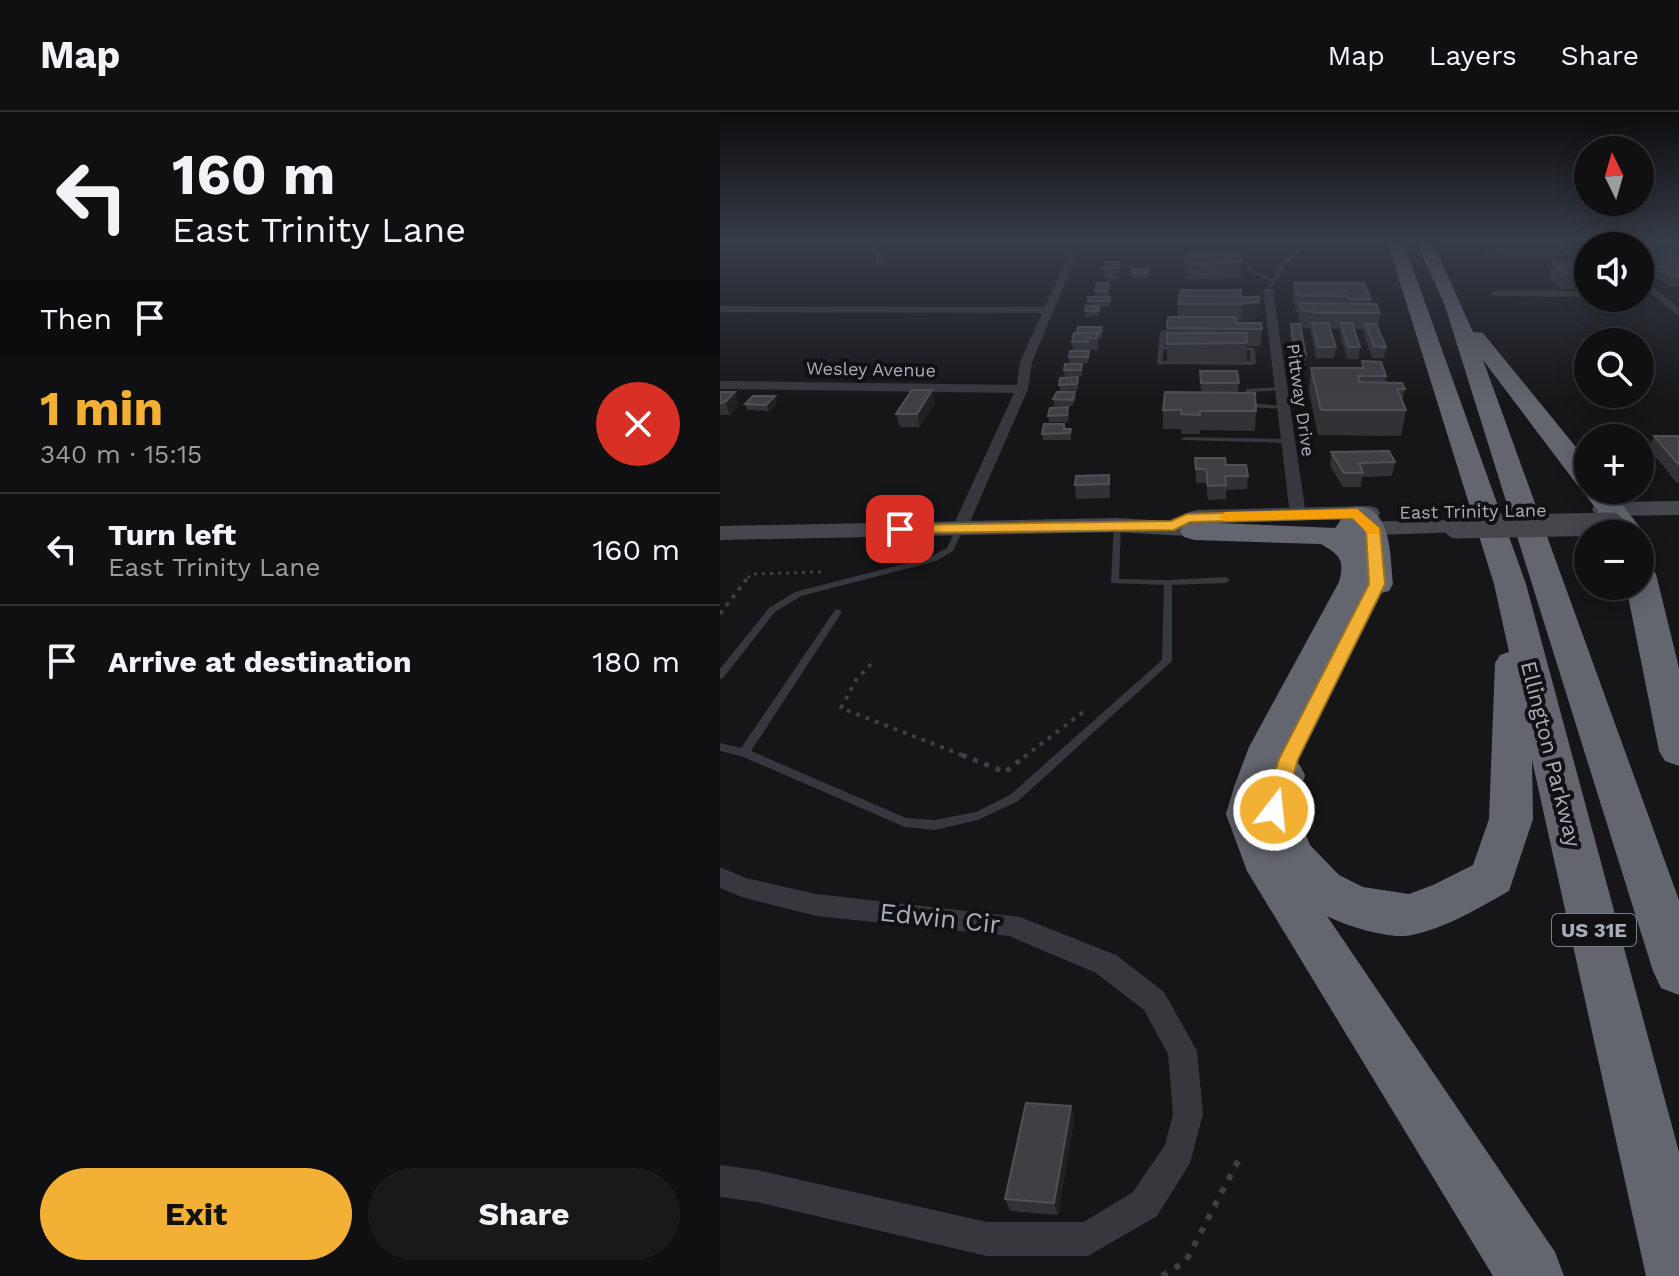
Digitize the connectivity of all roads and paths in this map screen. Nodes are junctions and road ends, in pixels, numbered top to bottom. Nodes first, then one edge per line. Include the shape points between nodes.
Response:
1 (1055, 295) edge
2 (1270, 295) edge
3 (1413, 295) edge
4 (1449, 295) edge
5 (1658, 295) edge
6 (1454, 306) junction
7 (720, 309) edge
8 (1048, 310) junction
9 (1679, 313) edge
10 (1192, 332) edge
11 (1161, 347) junction
12 (1192, 348) edge
13 (1222, 348) edge
14 (720, 385) edge
15 (1022, 389) junction
16 (1281, 389) junction
17 (1284, 408) junction
18 (1184, 439) dead end
19 (1288, 441) junction
20 (1574, 462) edge
21 (1679, 508) edge
22 (1298, 515) junction
23 (1612, 515) edge
24 (1679, 524) edge
25 (1117, 525) junction
26 (960, 528) junction
27 (1184, 528) junction
28 (1359, 530) junction
29 (720, 533) edge
30 (826, 572) dead end
31 (1226, 580) dead end
32 (1168, 583) junction
33 (1510, 584) junction
34 (1646, 600) edge
35 (838, 612) dead end
36 (720, 614) edge
37 (871, 664) dead end
38 (720, 676) edge
39 (1083, 712) dead end
40 (720, 747) edge
41 (1679, 751) edge
42 (744, 753) junction
43 (720, 877) edge
44 (1679, 971) edge
45 (1239, 1159) dead end
46 (720, 1181) edge
47 (1162, 1276) edge
48 (1531, 1276) edge
49 (1679, 1276) edge

1 - 8 street
2 - 16 street, Pittway Drive via 1268,332
3 - 33 highway, Ellington Parkway / US 31E
4 - 6 highway, Ellington Parkway / US 31E
5 - 9 street
6 - 20 highway
6 - 44 highway, Ellington Parkway / US 31E
7 - 8 street
8 - 15 street via 1026,362
10 - 11 lane via 1163,332
11 - 12 lane
11 - 13 lane via 1159,363 1253,363 1253,349
14 - 15 street, Wesley Avenue
15 - 26 street
16 - 17 street, Pittway Drive
16 - 17 lane via 1248,390 1247,405
17 - 19 street, Pittway Drive
18 - 19 lane
19 - 22 street, Pittway Drive
21 - 23 main road, East Trinity Lane
22 - 27 main road, East Trinity Lane via 1187,518
22 - 28 main road, East Trinity Lane
23 - 24 main road, East Trinity Lane
23 - 28 main road, East Trinity Lane, bridge via 1454,519
25 - 26 main road, East Trinity Lane
25 - 27 main road, East Trinity Lane
25 - 32 lane via 1115,581
26 - 29 main road, East Trinity Lane
26 - 38 lane via 950,549 933,559 798,594 772,610
27 - 28 highway via 1328,535
28 - 33 highway via 1377,584 1289,759 1274,810 1291,856 1322,889 1355,907 1409,915 1492,877 1511,819 1515,702
28 - 48 highway via 1355,582 1269,747 1248,814 1263,858
30 - 36 path via 751,574
31 - 32 lane
32 - 42 lane via 1167,661 1014,798 978,816 935,825 905,822
33 - 49 highway, Ellington Parkway / US 31E
34 - 41 highway
35 - 42 lane
37 - 39 path via 841,708 1005,772
40 - 42 lane
43 - 46 street, Edwin Cir via 816,905 1011,925 1106,964 1154,1001 1182,1051 1188,1114 1179,1152 1145,1204 1088,1239 987,1239
45 - 47 path via 1186,1261

